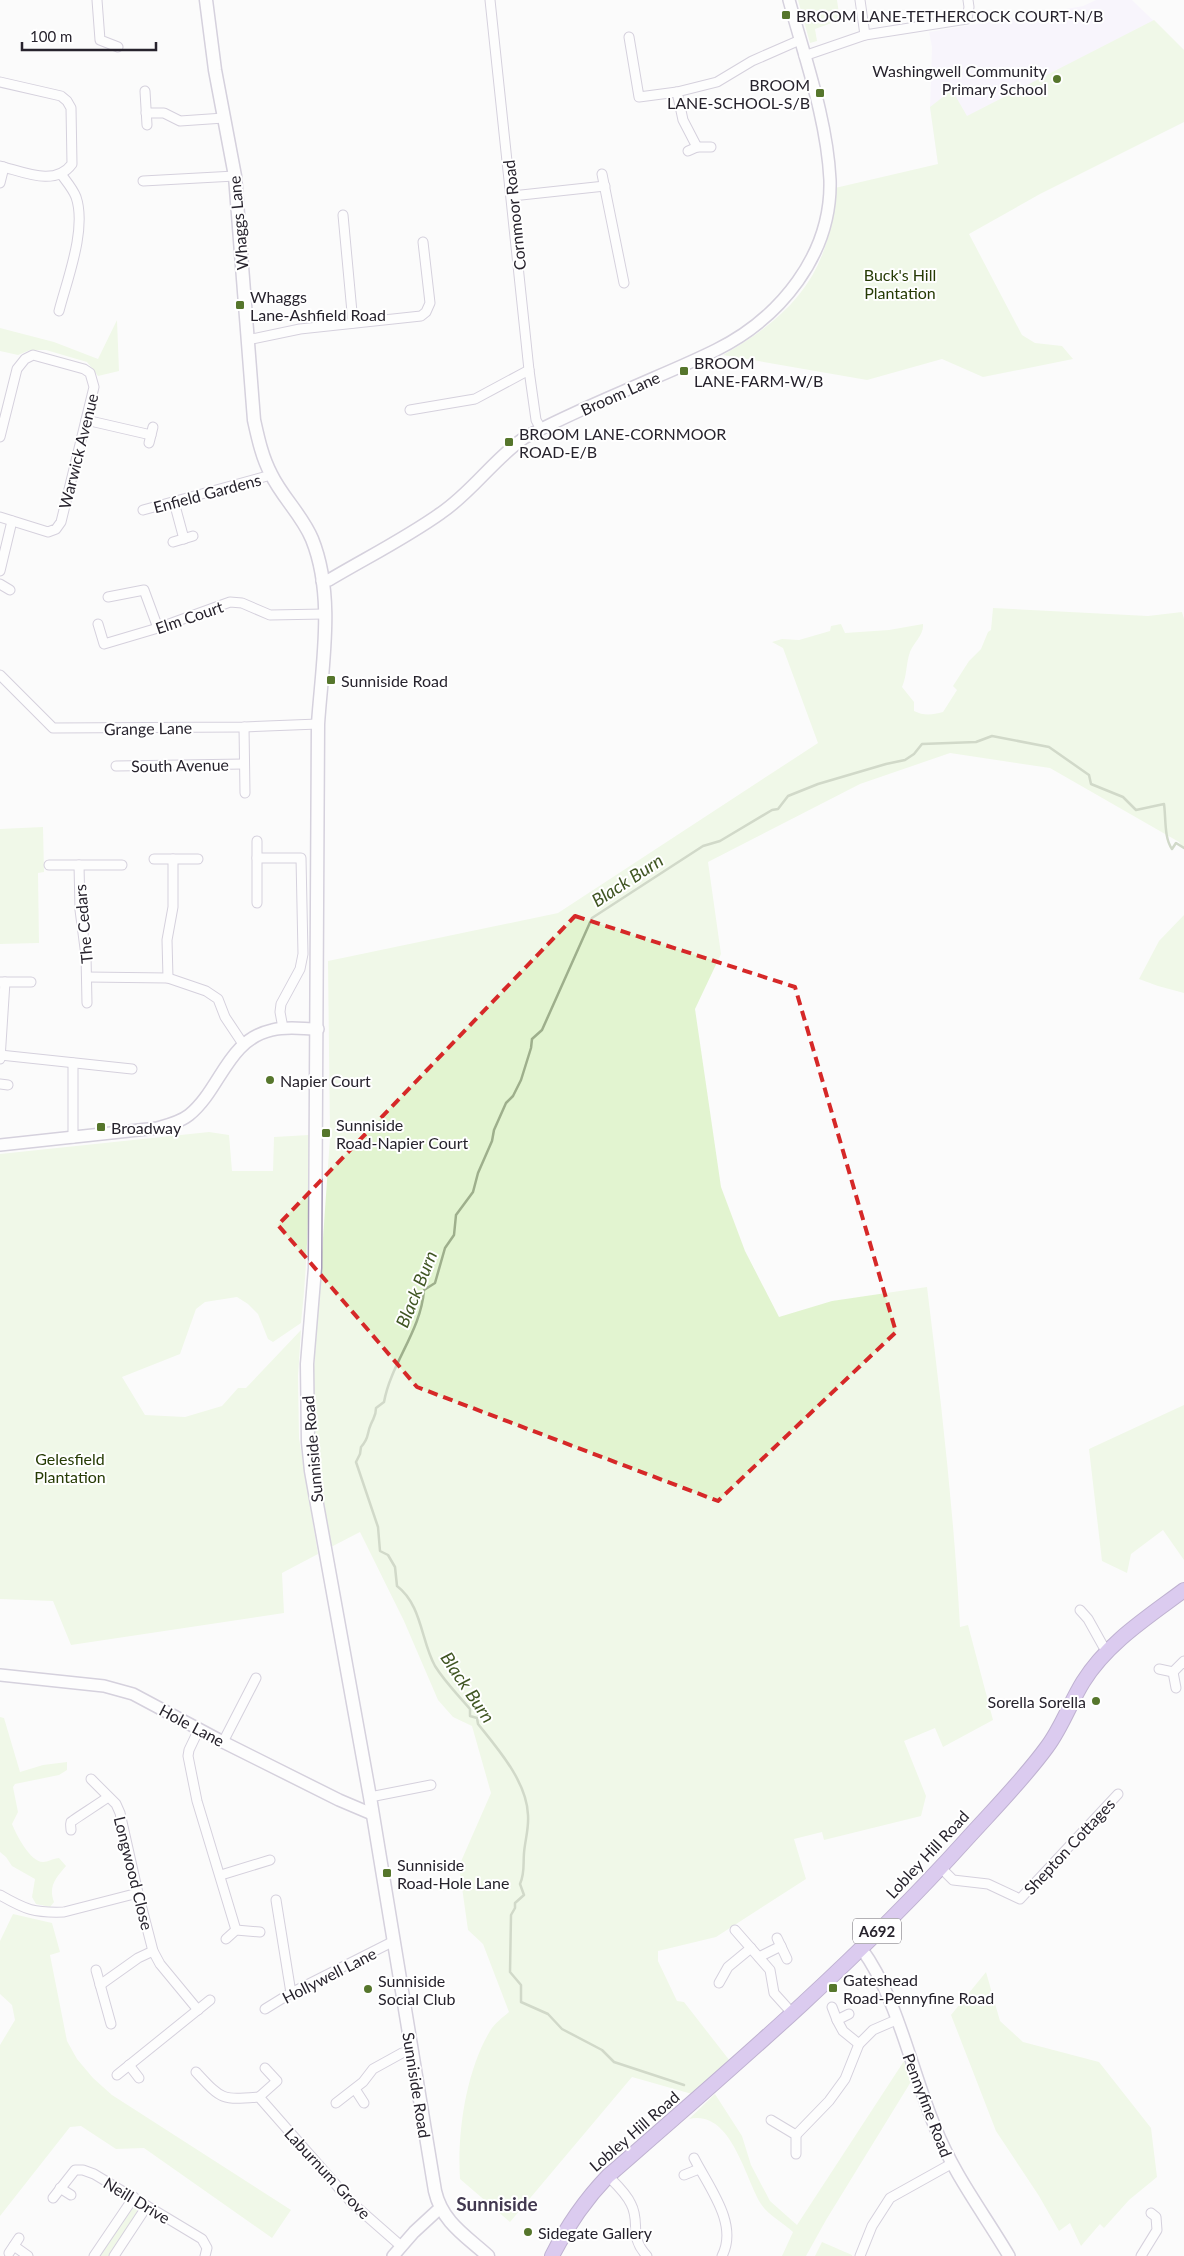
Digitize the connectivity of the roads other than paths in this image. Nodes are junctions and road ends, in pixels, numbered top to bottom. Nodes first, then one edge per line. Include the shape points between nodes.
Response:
1 (97, 0) edge
2 (206, 0) edge
3 (490, 0) edge
4 (789, 0) edge
5 (860, 0) edge
6 (968, 0) edge
7 (865, 35) junction
8 (629, 37) dead end
9 (800, 40) junction
10 (118, 46) dead end
11 (804, 56) junction
12 (0, 82) edge
13 (145, 91) dead end
14 (677, 92) junction
15 (146, 113) junction
16 (224, 118) junction
17 (147, 125) dead end
18 (697, 147) junction
19 (711, 147) dead end
20 (688, 151) dead end
21 (2, 166) edge
22 (61, 174) junction
23 (602, 174) dead end
24 (234, 176) junction
25 (143, 181) dead end
26 (0, 183) edge
27 (604, 186) junction
28 (512, 196) junction
29 (343, 215) dead end
30 (423, 242) dead end
31 (624, 283) dead end
32 (59, 311) dead end
33 (353, 323) junction
34 (248, 340) junction
35 (529, 370) junction
36 (410, 410) dead end
37 (86, 420) junction
38 (541, 429) junction
39 (151, 435) dead end
40 (0, 437) edge
41 (271, 475) junction
42 (174, 502) junction
43 (143, 510) dead end
44 (0, 517) edge
45 (12, 521) junction
46 (173, 542) dead end
47 (0, 571) edge
48 (322, 581) junction
49 (0, 584) edge
50 (10, 590) dead end
51 (114, 598) dead end
52 (324, 614) junction
53 (98, 624) dead end
54 (158, 628) junction
55 (0, 675) edge
56 (318, 724) junction
57 (244, 727) junction
58 (244, 764) junction
59 (116, 766) dead end
60 (245, 794) dead end
61 (257, 842) dead end
62 (257, 858) junction
63 (154, 859) dead end
64 (173, 859) junction
65 (198, 859) dead end
66 (50, 865) dead end
67 (79, 865) junction
68 (122, 865) dead end
69 (257, 903) dead end
70 (87, 977) junction
71 (168, 978) junction
72 (2, 982) edge
73 (31, 982) dead end
74 (88, 1003) dead end
75 (283, 1028) junction
76 (318, 1029) junction
77 (244, 1044) junction
78 (0, 1055) edge
79 (0, 1061) edge
80 (72, 1063) junction
81 (132, 1069) dead end
82 (73, 1138) junction
83 (0, 1145) edge
84 (1184, 1590) edge
85 (1080, 1610) dead end
86 (1107, 1653) junction
87 (1184, 1661) edge
88 (1159, 1669) dead end
89 (1172, 1672) junction
90 (0, 1675) edge
91 (256, 1678) dead end
92 (1176, 1688) dead end
93 (199, 1729) junction
94 (223, 1742) junction
95 (91, 1779) dead end
96 (431, 1785) dead end
97 (1118, 1794) dead end
98 (108, 1797) junction
99 (370, 1797) junction
100 (372, 1814) junction
101 (71, 1830) dead end
102 (270, 1860) dead end
103 (940, 1867) junction
104 (221, 1875) junction
105 (138, 1893) junction
106 (0, 1895) edge
107 (276, 1900) dead end
108 (236, 1930) junction
109 (735, 1930) dead end
110 (260, 1932) dead end
111 (226, 1939) dead end
112 (394, 1942) junction
113 (751, 1948) junction
114 (860, 1948) junction
115 (153, 1951) junction
116 (759, 1956) junction
117 (788, 1959) dead end
118 (96, 1970) dead end
119 (720, 1983) dead end
120 (100, 1985) junction
121 (291, 1993) junction
122 (210, 2000) dead end
123 (832, 2007) dead end
124 (264, 2009) dead end
125 (198, 2010) junction
126 (792, 2013) junction
127 (849, 2014) dead end
128 (838, 2020) junction
129 (896, 2020) junction
130 (111, 2024) dead end
131 (859, 2044) junction
132 (411, 2051) junction
133 (129, 2066) junction
134 (265, 2068) dead end
135 (196, 2072) dead end
136 (117, 2075) dead end
137 (140, 2078) dead end
138 (355, 2088) junction
139 (259, 2098) junction
140 (364, 2102) dead end
141 (336, 2104) dead end
142 (771, 2120) dead end
143 (796, 2135) junction
144 (796, 2154) dead end
145 (694, 2158) dead end
146 (951, 2164) junction
147 (699, 2168) junction
148 (684, 2175) dead end
149 (608, 2176) junction
150 (60, 2188) junction
151 (71, 2195) dead end
152 (53, 2198) dead end
153 (134, 2198) junction
154 (147, 2206) junction
155 (440, 2208) junction
156 (1151, 2213) dead end
157 (14, 2246) dead end
158 (401, 2246) junction
159 (28, 2256) edge
160 (94, 2256) edge
161 (114, 2256) edge
162 (204, 2256) edge
163 (393, 2256) edge
164 (488, 2256) edge
165 (552, 2256) edge
166 (647, 2256) edge
167 (722, 2256) edge
168 (860, 2256) edge
169 (1009, 2256) edge
170 (1140, 2256) edge

1 - 10 street via 100,40
2 - 16 main road, Whaggs Lane
3 - 28 street, Cornmoor Road
4 - 9 street, Broom Lane
5 - 7 street
6 - 7 street via 967,19
7 - 11 street
8 - 14 street via 639,97
9 - 11 street, Broom Lane
9 - 14 street via 752,61 717,82
11 - 38 street, Broom Lane via 826,146 830,188 821,237 799,281 775,309 718,350
12 - 22 street via 61,96 67,101 71,108 72,164
13 - 15 street
14 - 18 street via 684,120
15 - 16 street via 164,113 180,121
15 - 17 street
16 - 24 main road, Whaggs Lane
18 - 19 street
18 - 20 street
21 - 22 street via 46,177
21 - 26 street
22 - 32 street via 76,196 78,235
23 - 27 street
24 - 25 street
24 - 34 main road, Whaggs Lane
27 - 28 street
27 - 31 street
28 - 35 street, Cornmoor Road
29 - 33 street
30 - 33 street via 430,297 426,312 421,316
33 - 34 street
34 - 41 main road, Whaggs Lane via 254,420
35 - 36 street via 475,399
35 - 38 street, Cornmoor Road via 536,420
37 - 39 street
37 - 40 street, Warwick Avenue via 94,387 90,373 33,355 17,369
37 - 45 street, Warwick Avenue via 61,522 56,529 48,532
38 - 48 street, Broom Lane via 509,448 441,514
41 - 42 street, Enfield Gardens
41 - 48 main road, Whaggs Lane via 309,532
42 - 43 street, Enfield Gardens
42 - 46 street via 188,538
44 - 45 street, Warwick Avenue
45 - 47 street
48 - 52 main road, Sunniside Road
49 - 50 street
51 - 54 street via 144,590
52 - 54 street, Elm Court via 270,615 242,603 230,602
52 - 56 main road, Sunniside Road
53 - 54 street, Elm Court via 104,644
55 - 57 street, Grange Lane via 53,728
56 - 57 street, Grange Lane
56 - 76 main road, Sunniside Road
57 - 58 street
58 - 59 street, South Avenue
58 - 60 street
61 - 62 street
62 - 69 street
62 - 75 street via 301,858 303,954 300,969 281,1004
63 - 64 street
64 - 65 street
64 - 71 street via 173,907 167,940
66 - 67 street
67 - 68 street
67 - 70 street, The Cedars
70 - 71 street, The Cedars
70 - 74 street
71 - 77 street, The Cedars via 206,991 218,999 225,1017
72 - 73 street
72 - 78 street
75 - 76 street
75 - 77 street via 261,1033
76 - 99 main road, Sunniside Road via 315,1268 306,1380 308,1442 318,1517
77 - 82 street via 188,1117 157,1128
78 - 79 street
78 - 80 street
80 - 81 street
80 - 82 street
82 - 83 street
84 - 86 highway, Lobley Hill Road / A692 via 1132,1629
85 - 86 street
86 - 103 highway, Lobley Hill Road / A692 via 1083,1682 1059,1730 1046,1748
87 - 89 street
88 - 89 street
89 - 92 street
90 - 93 street, Hole Lane via 120,1689
91 - 94 street
93 - 94 street, Hole Lane
93 - 104 street via 188,1756 197,1801
94 - 100 street, Hole Lane
95 - 98 street, Longwood Close
96 - 99 street
97 - 103 street, Shepton Cottages via 1020,1900 988,1884 953,1880
98 - 101 street, Longwood Close via 73,1820
98 - 105 street, Longwood Close via 120,1813
99 - 100 main road, Sunniside Road
100 - 112 main road, Sunniside Road
102 - 104 street
103 - 114 highway, Lobley Hill Road / A692
104 - 108 street
105 - 106 street via 64,1912 30,1911
105 - 115 street, Longwood Close
107 - 121 street
108 - 110 street
108 - 111 street
109 - 113 street
112 - 121 street, Hollywell Lane
112 - 132 main road, Sunniside Road
113 - 116 street
113 - 119 street via 728,1966
114 - 126 highway, Lobley Hill Road / A692
114 - 129 street, Pennyfine Road via 874,1965
115 - 120 street, Longwood Close
115 - 125 street, Longwood Close
116 - 117 street via 779,1942
116 - 126 street via 772,1973 774,1993
118 - 120 street
120 - 130 street
121 - 124 street, Hollywell Lane
122 - 125 street
123 - 128 street
125 - 133 street
126 - 149 highway, Lobley Hill Road / A692
127 - 128 street
128 - 131 street via 843,2031
129 - 131 street via 873,2030
129 - 146 street, Pennyfine Road
131 - 143 street via 845,2079
132 - 138 street via 373,2070
132 - 155 main road, Sunniside Road
133 - 136 street
133 - 137 street
134 - 139 street via 277,2081
135 - 139 street via 224,2098
138 - 140 street
138 - 141 street
139 - 158 street, Laburnum Grove via 352,2203
142 - 143 street
143 - 144 street
145 - 147 street
146 - 168 street via 890,2198 872,2226
146 - 169 street, Pennyfine Road
147 - 148 street
147 - 167 street via 728,2231
149 - 165 highway, Lobley Hill Road / A692 via 577,2212
149 - 166 street via 631,2204 634,2233
150 - 151 street
150 - 152 street, Neill Drive
150 - 153 street, Neill Drive via 75,2170 83,2170
153 - 154 street, Neill Drive
153 - 160 street
154 - 161 street
154 - 162 street, Neill Drive via 202,2239 206,2248
155 - 158 street
155 - 164 main road, Sunniside Road via 447,2219
156 - 170 street via 1156,2216 1157,2230
157 - 159 street
158 - 163 street

